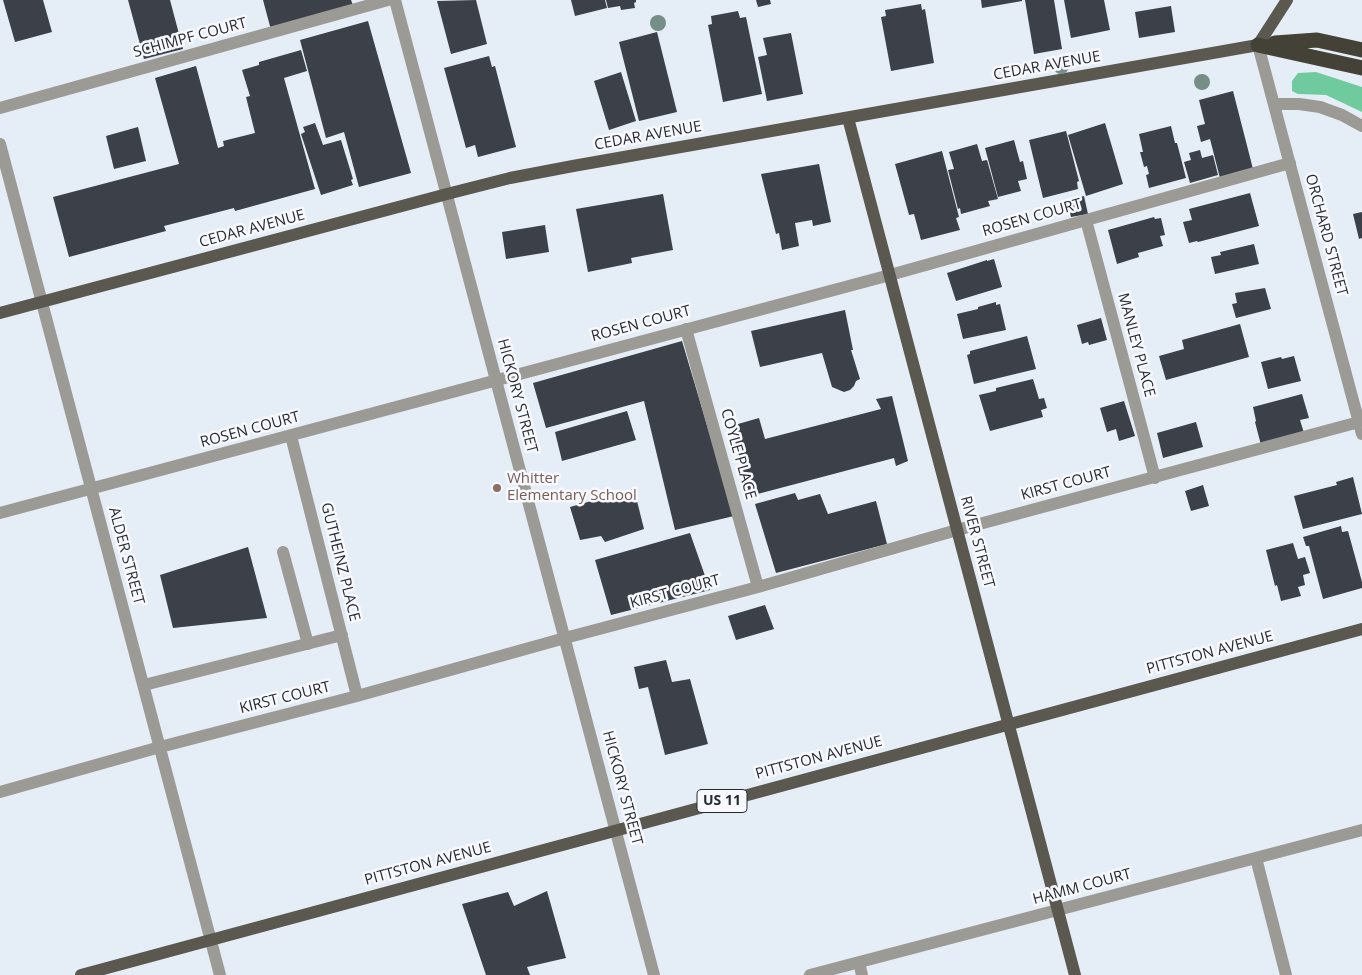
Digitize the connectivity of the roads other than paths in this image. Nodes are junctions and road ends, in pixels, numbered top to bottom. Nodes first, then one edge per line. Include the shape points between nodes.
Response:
1 (388, 0) edge
2 (395, 0) edge
3 (1287, 0) edge
4 (1258, 45) junction
5 (1362, 50) edge
6 (1362, 68) edge
7 (1274, 104) junction
8 (0, 108) edge
9 (848, 118) junction
10 (1362, 126) edge
11 (0, 144) edge
12 (1290, 163) junction
13 (447, 194) junction
14 (1086, 220) junction
15 (890, 275) junction
16 (42, 302) junction
17 (0, 313) edge
18 (686, 329) junction
19 (496, 380) junction
20 (1357, 398) edge
21 (1360, 428) edge
22 (291, 436) junction
23 (1155, 478) junction
24 (92, 489) junction
25 (0, 513) edge
26 (957, 530) junction
27 (283, 552) dead end
28 (758, 587) junction
29 (1362, 629) edge
30 (342, 635) junction
31 (565, 638) junction
32 (308, 644) junction
33 (144, 685) junction
34 (357, 696) junction
35 (1008, 724) junction
36 (160, 747) junction
37 (0, 792) edge
38 (616, 830) junction
39 (1362, 830) edge
40 (1256, 858) junction
41 (1058, 910) junction
42 (211, 940) junction
43 (859, 962) junction
44 (81, 975) edge
45 (220, 975) edge
46 (654, 975) edge
47 (810, 975) edge
48 (862, 975) edge
49 (1074, 975) edge
50 (1286, 975) edge

1 - 8 street, SCHIMPF COURT
2 - 13 street, HICKORY STREET
3 - 4 main road
4 - 5 highway via 1317,40
4 - 6 highway
4 - 7 street, ORCHARD STREET
4 - 9 main road, CEDAR AVENUE
7 - 10 street via 1320,108
7 - 12 street, ORCHARD STREET
9 - 13 main road, CEDAR AVENUE via 573,166
9 - 15 main road, RIVER STREET
11 - 16 street, ALDER STREET
12 - 14 street, ROSEN COURT
12 - 20 street, ORCHARD STREET
13 - 16 main road, CEDAR AVENUE
13 - 19 street, HICKORY STREET
14 - 15 street, ROSEN COURT
14 - 23 street, MANLEY PLACE
15 - 18 street, ROSEN COURT
15 - 26 main road, RIVER STREET
16 - 17 main road, CEDAR AVENUE
16 - 24 street, ALDER STREET
18 - 19 street, ROSEN COURT
18 - 28 street, COYLE PLACE
19 - 22 street, ROSEN COURT
19 - 31 street, HICKORY STREET
20 - 21 street, ORCHARD STREET
21 - 23 street, KIRST COURT
22 - 24 street, ROSEN COURT
22 - 30 street, GUTHEINZ PLACE
23 - 26 street, KIRST COURT
24 - 25 street, ROSEN COURT
24 - 33 street, ALDER STREET
26 - 28 street, KIRST COURT
26 - 35 main road, RIVER STREET
27 - 32 street
28 - 31 street, KIRST COURT
29 - 35 main road, PITTSTON AVENUE / US 11
30 - 32 street
30 - 34 street, GUTHEINZ PLACE
31 - 34 street, KIRST COURT
31 - 38 street, HICKORY STREET
32 - 33 street
33 - 36 street, ALDER STREET
34 - 36 street, KIRST COURT
35 - 38 main road, PITTSTON AVENUE / US 11
35 - 41 main road, RIVER STREET
36 - 37 street, KIRST COURT
36 - 42 street, ALDER STREET
38 - 42 main road, PITTSTON AVENUE / US 11
38 - 46 street, HICKORY STREET
39 - 40 street, HAMM COURT
40 - 41 street, HAMM COURT
40 - 50 street
41 - 43 street, HAMM COURT
41 - 49 main road, RIVER STREET
42 - 44 main road, PITTSTON AVENUE / US 11
42 - 45 street, ALDER STREET
43 - 47 street, HAMM COURT
43 - 48 street

